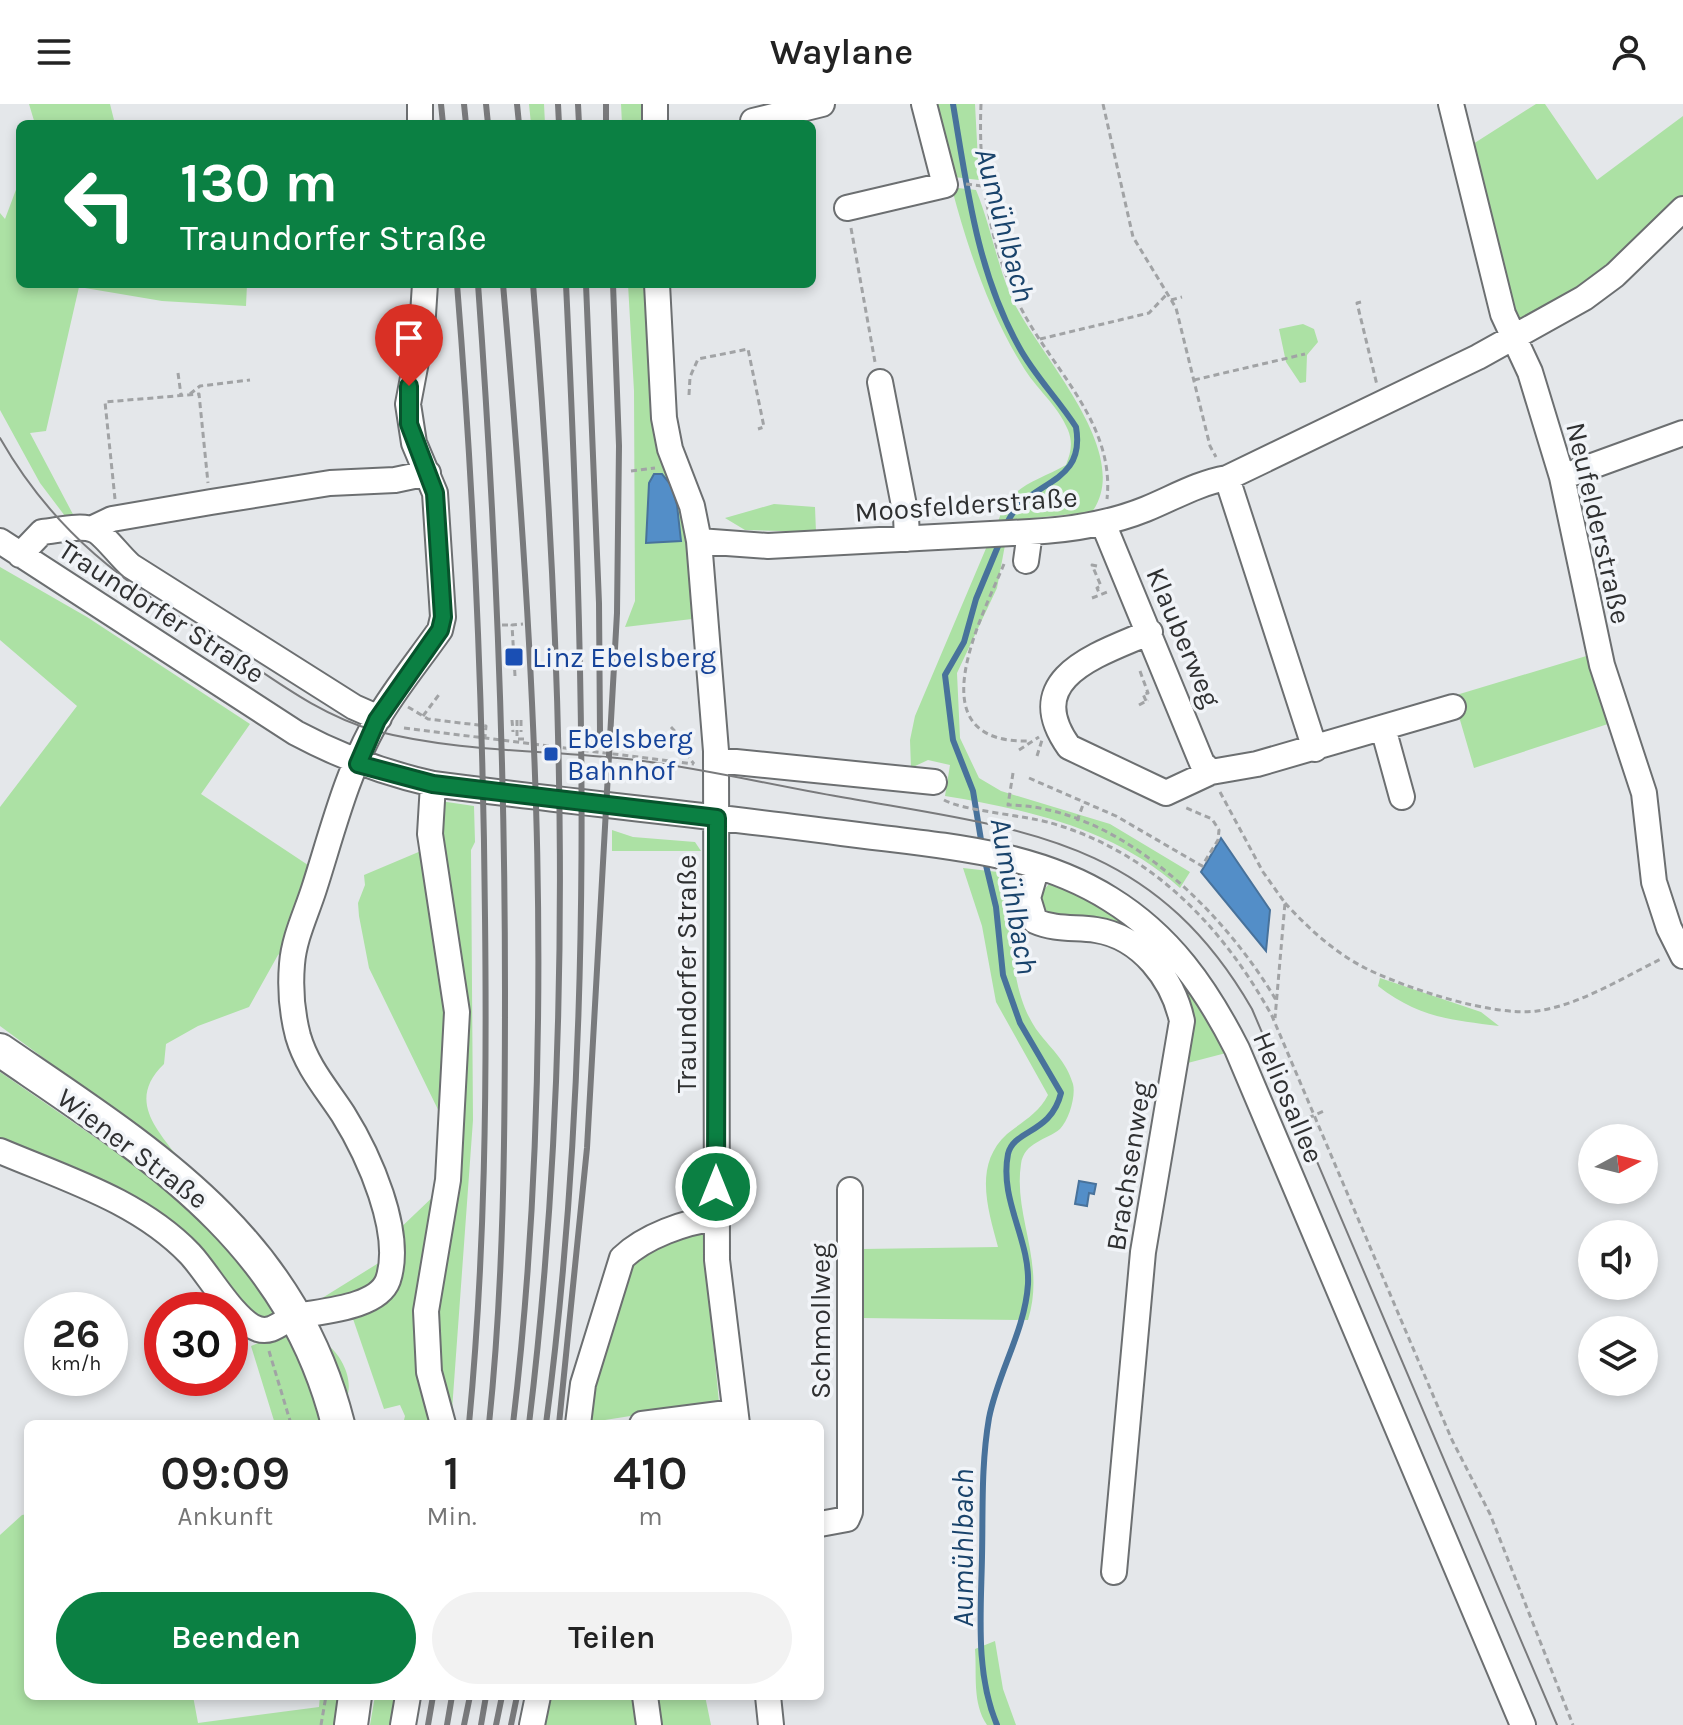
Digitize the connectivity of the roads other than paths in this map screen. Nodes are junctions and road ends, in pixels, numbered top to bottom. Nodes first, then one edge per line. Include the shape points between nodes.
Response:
1 (822, 104) edge
2 (924, 104) edge
3 (1451, 104) edge
4 (757, 120) edge
5 (847, 208) road end
6 (1683, 209) edge
7 (425, 288) edge
8 (657, 288) edge
9 (1515, 338) junction
10 (880, 382) road end
11 (1683, 433) edge
12 (428, 473) junction
13 (1562, 477) junction
14 (1227, 478) junction
15 (1106, 523) junction
16 (91, 529) junction
17 (1011, 533) junction
18 (907, 539) junction
19 (699, 541) junction
20 (10, 548) edge
21 (1016, 560) road end
22 (1150, 632) junction
23 (1453, 707) dead end
24 (379, 718) junction
25 (1383, 728) junction
26 (1315, 749) junction
27 (716, 760) junction
28 (358, 764) junction
29 (1211, 772) junction
30 (934, 782) dead end
31 (433, 784) junction
32 (1402, 797) dead end
33 (717, 818) junction
34 (1037, 867) junction
35 (1681, 953) edge
36 (0, 1050) edge
37 (0, 1151) edge
38 (850, 1190) dead end
39 (716, 1218) junction
40 (295, 1316) junction
41 (736, 1418) edge
42 (336, 1420) edge
43 (442, 1420) edge
44 (578, 1420) edge
45 (705, 1420) edge
46 (824, 1524) edge
47 (1114, 1572) dead end
48 (354, 1700) edge
49 (407, 1700) edge
50 (537, 1700) edge
51 (646, 1700) edge
52 (768, 1700) edge
53 (351, 1725) edge
54 (403, 1725) edge
55 (532, 1725) edge
56 (649, 1725) edge
57 (771, 1725) edge
58 (1523, 1725) edge

1 - 4 street
2 - 5 street via 945,185
3 - 9 street, Neufelderstraße via 1503,314
6 - 9 street, Moosfelderstraße via 1615,275
7 - 12 street via 408,404 414,443
8 - 19 street via 664,418
9 - 13 street, Neufelderstraße
9 - 14 street, Moosfelderstraße
10 - 18 street
11 - 13 street
12 - 16 street via 330,483 117,518
12 - 24 street via 438,518 443,617 440,630
13 - 35 street, Neufelderstraße via 1602,665 1644,793 1654,882
14 - 15 street, Moosfelderstraße
14 - 26 street
15 - 17 street, Moosfelderstraße
15 - 22 street, Klauberweg
16 - 20 street, Traundorfer Straße via 42,532
16 - 24 street, Traundorfer Straße via 131,566
17 - 18 street, Moosfelderstraße
17 - 21 street
18 - 19 street, Moosfelderstraße via 768,546
19 - 27 street
20 - 28 street, Traundorfer Straße via 296,733
22 - 29 street, Klauberweg via 1202,763
22 - 29 street via 1078,664 1059,685 1054,713 1069,747 1166,793
23 - 25 street
24 - 28 street
25 - 26 street
25 - 32 street
26 - 29 street
27 - 30 street
27 - 33 street
28 - 31 street, Traundorfer Straße
28 - 40 street via 296,940 291,990 303,1052 375,1179 391,1264 381,1292 320,1315
31 - 33 street, Traundorfer Straße
31 - 43 street via 430,834 457,1012 448,1180 425,1321 429,1372
33 - 34 street, Heliosallee via 982,853
33 - 39 street, Traundorfer Straße
34 - 47 street, Brachsenweg via 1028,898 1035,921 1104,932 1134,946 1169,985 1182,1021 1143,1252
34 - 58 street, Heliosallee via 1096,891 1144,922 1185,964 1216,1008
36 - 40 main road, Wiener Straße via 170,1170 213,1207 260,1262
37 - 40 street, Wiener Straße via 111,1198 151,1222 195,1259 240,1317 263,1330
38 - 46 street, Schmollweg via 850,1512 847,1519
39 - 41 street, Traundorfer Straße via 720,1304
39 - 44 street via 694,1221 622,1258 583,1384
40 - 42 main road, Wiener Straße
41 - 45 street, Traundorfer Straße
48 - 53 main road
49 - 54 street
50 - 55 street
51 - 56 street
52 - 57 street

